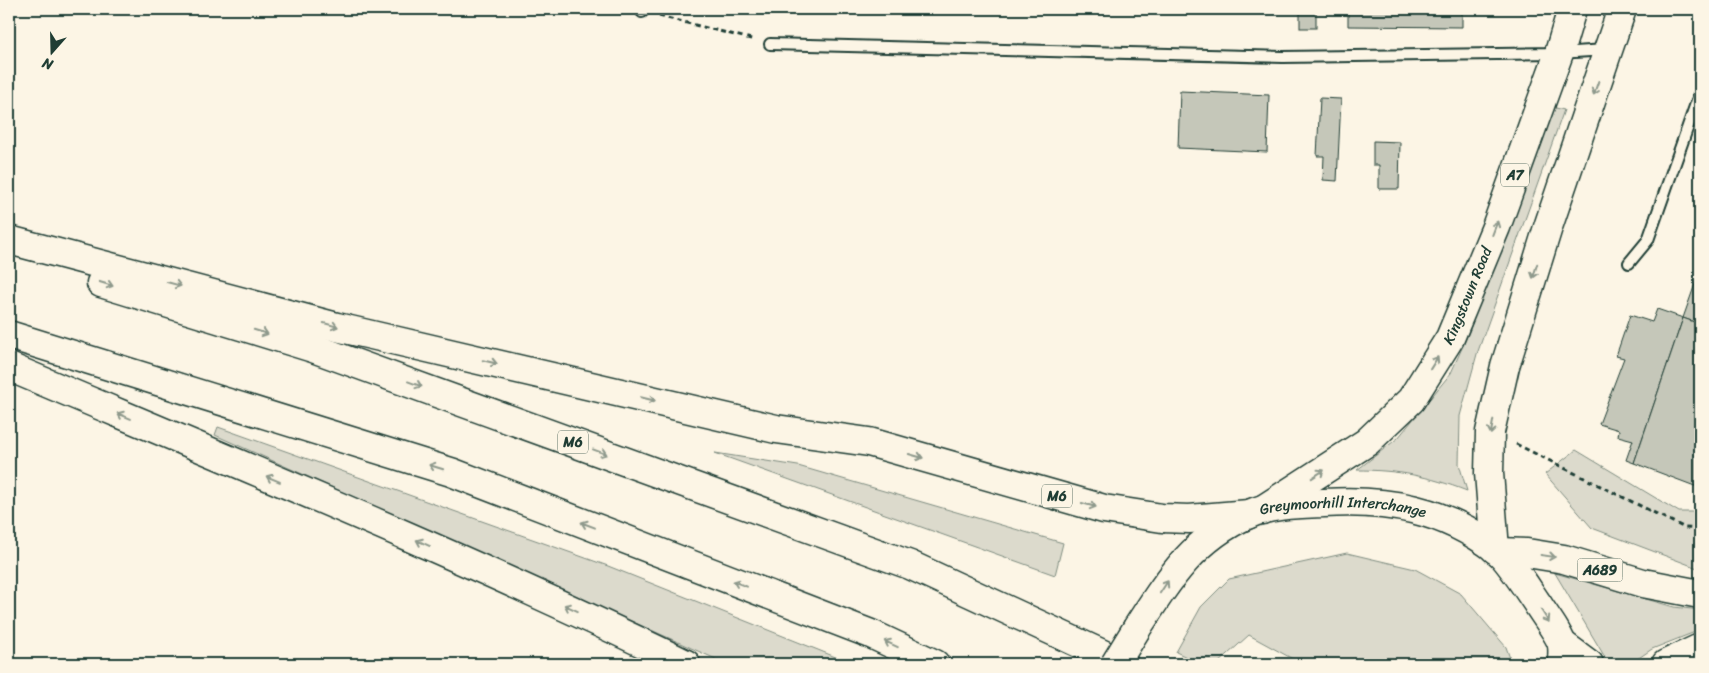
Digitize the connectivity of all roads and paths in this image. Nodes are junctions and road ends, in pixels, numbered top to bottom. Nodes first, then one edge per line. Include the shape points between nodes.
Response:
1 (1572, 9) edge
2 (1622, 9) edge
3 (643, 10) edge
4 (770, 44) joint
5 (1610, 50) junction
6 (1559, 54) junction
7 (1700, 92) edge
8 (9, 240) edge
9 (9, 254) edge
10 (1629, 263) dead end
11 (9, 335) edge
12 (9, 367) edge
13 (1490, 432) junction
14 (1256, 512) junction
15 (1700, 528) edge
16 (1497, 550) junction
17 (1700, 594) edge
18 (1700, 648) edge
19 (1562, 654) edge
20 (686, 664) edge
21 (935, 664) edge
22 (1115, 664) edge
23 (1124, 664) edge
24 (1589, 664) edge
25 (1666, 664) edge

1 - 6 main road, Kingstown Road / A7
2 - 5 main road
3 - 4 path
4 - 6 lane via 1283,57
5 - 6 lane
5 -> 13 main road via 1546,234 1505,366
14 -> 6 main road, Kingstown Road / A7 via 1367,442 1411,400 1453,330 1496,227
7 - 10 lane via 1648,240
8 -> 14 main road, M6 via 366,334 776,429 869,442 1104,509 1188,519
9 -> 23 main road, M6 via 314,348 910,565
21 -> 11 main road via 871,634 452,472
20 -> 12 main road via 571,608
13 - 15 path via 1685,528
13 - 16 main road via 1489,474
14 - 16 main road, Greymoorhill Interchange via 1299,504 1377,502 1445,519
22 -> 14 main road, Greymoorhill Interchange, bridge via 1173,573 1194,550 1221,529
16 -> 17 main road, A689 via 1564,558 1643,583
16 -> 19 main road, Greymoorhill Interchange via 1533,597
18 - 25 main road
19 - 24 main road

